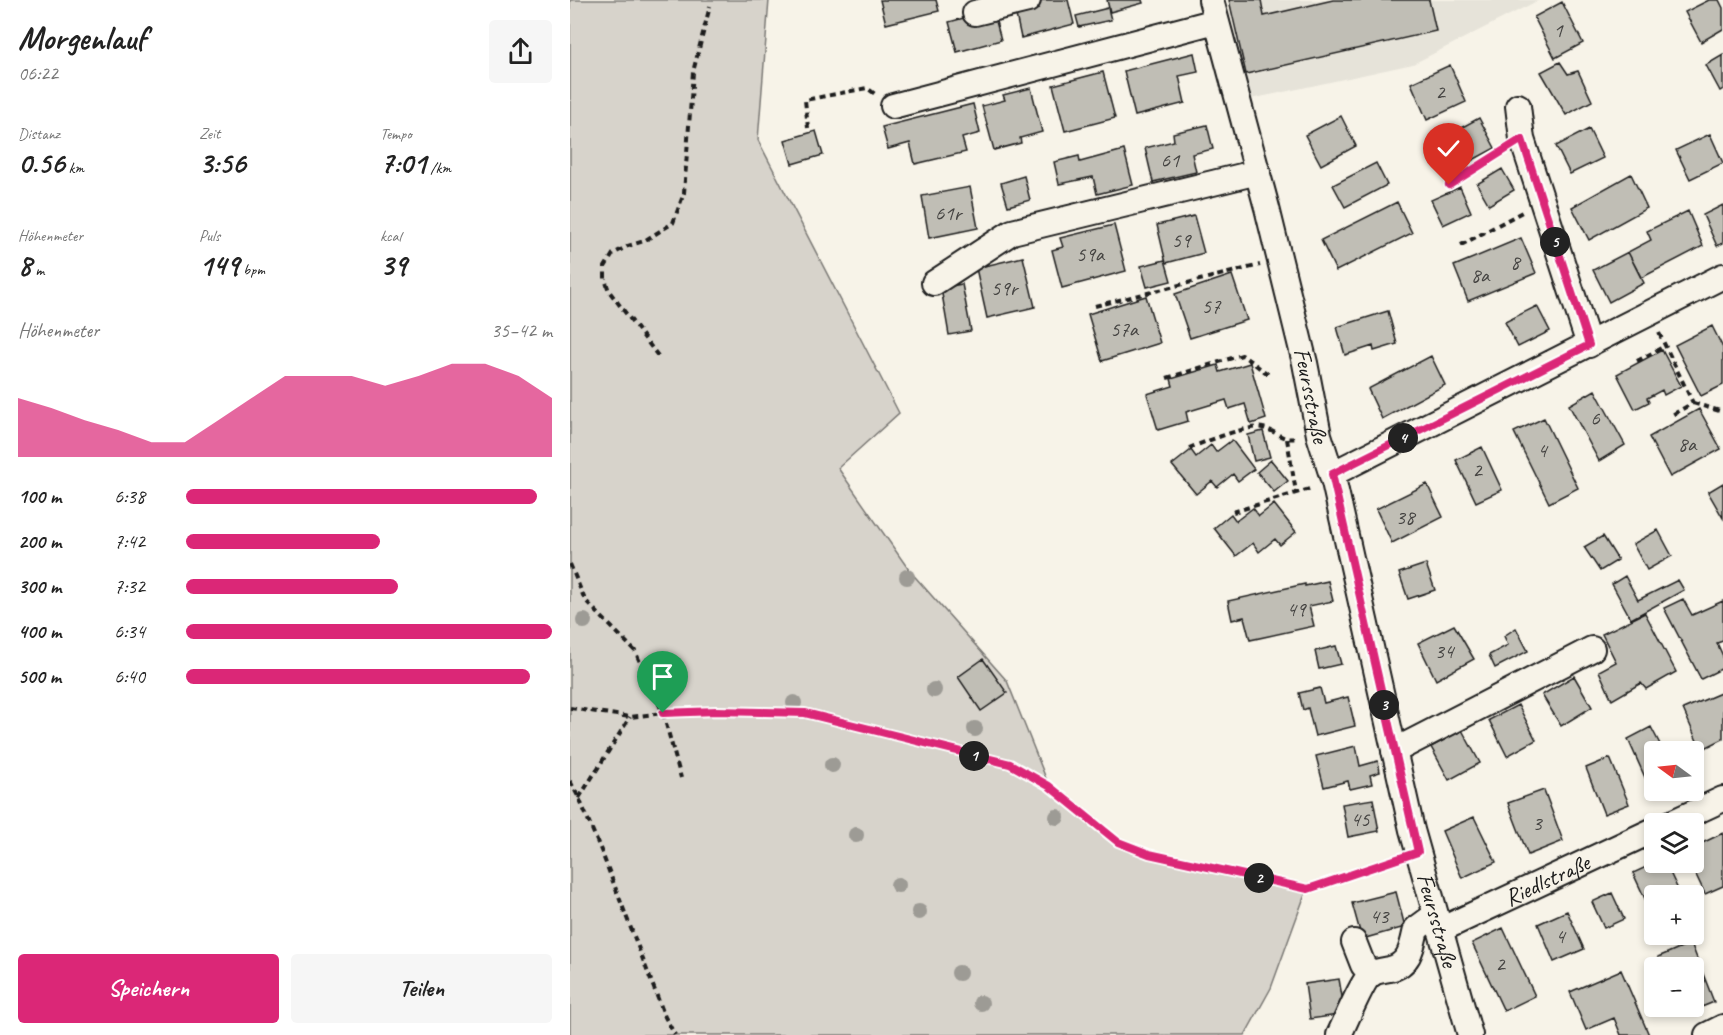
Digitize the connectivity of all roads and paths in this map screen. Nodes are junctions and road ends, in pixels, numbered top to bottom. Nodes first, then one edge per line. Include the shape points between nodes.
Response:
1 (1028, 0) edge
2 (710, 6) dead end
3 (1213, 10) edge
4 (975, 13) dead end
5 (893, 106) joint
6 (1518, 106) dead end
7 (808, 128) dead end
8 (1522, 139) junction
9 (1258, 172) junction
10 (1449, 185) dead end
11 (1541, 202) junction
12 (1461, 245) dead end
13 (1280, 260) junction
14 (1723, 276) edge
15 (934, 283) dead end
16 (1095, 306) dead end
17 (1649, 314) junction
18 (1589, 345) junction
19 (1665, 346) junction
20 (658, 356) dead end
21 (1637, 361) dead end
22 (1268, 374) dead end
23 (1167, 378) dead end
24 (1694, 403) junction
25 (1723, 412) edge
26 (1670, 416) dead end
27 (1319, 435) junction
28 (1287, 439) junction
29 (1189, 448) dead end
30 (1333, 478) junction
31 (1296, 492) junction
32 (1233, 512) dead end
33 (570, 564) edge
34 (1592, 649) dead end
35 (570, 708) edge
36 (663, 713) junction
37 (630, 717) junction
38 (1394, 751) junction
39 (681, 778) dead end
40 (570, 781) edge
41 (579, 798) junction
42 (1723, 798) edge
43 (1692, 813) edge
44 (1644, 834) edge
45 (1418, 852) junction
46 (1437, 922) junction
47 (1354, 942) dead end
48 (1372, 974) junction
49 (1723, 1028) edge
50 (675, 1035) edge
51 (1339, 1035) edge
52 (1470, 1035) edge
53 (1707, 1035) edge

1 - 4 street
2 - 20 path via 693,72 684,193 673,223 613,254 605,267 609,291
3 - 5 street
3 - 9 street, Feursstraße
5 - 7 path via 867,88 805,100
6 - 8 street
8 - 10 path
8 - 11 street
9 - 13 street, Feursstraße
9 - 15 street via 1012,232
11 - 12 path
11 - 18 street
13 - 16 path
13 - 27 street, Feursstraße
14 - 17 street
17 - 18 street
17 - 19 path
18 - 30 street
19 - 21 path
19 - 24 path
22 - 23 path via 1242,355
24 - 25 path
24 - 26 path
27 - 28 path
27 - 30 street, Feursstraße
28 - 29 path via 1262,427
28 - 31 path
30 - 31 path
30 - 38 street, Feursstraße
31 - 32 path
33 - 36 path via 585,600 635,651
34 - 38 street
35 - 37 path
36 - 37 path
36 - 39 path
36 - 45 path via 805,713 1010,764 1049,786 1118,842 1149,854 1308,889
37 - 41 path
38 - 45 street, Feursstraße
40 - 41 path
41 - 50 path
42 - 43 street
44 - 46 street, Riedlstraße
45 - 46 street, Feursstraße
46 - 48 street, Riedlstraße via 1416,929 1411,954 1398,967
46 - 52 street, Feursstraße
47 - 48 street
48 - 51 street
49 - 53 street

